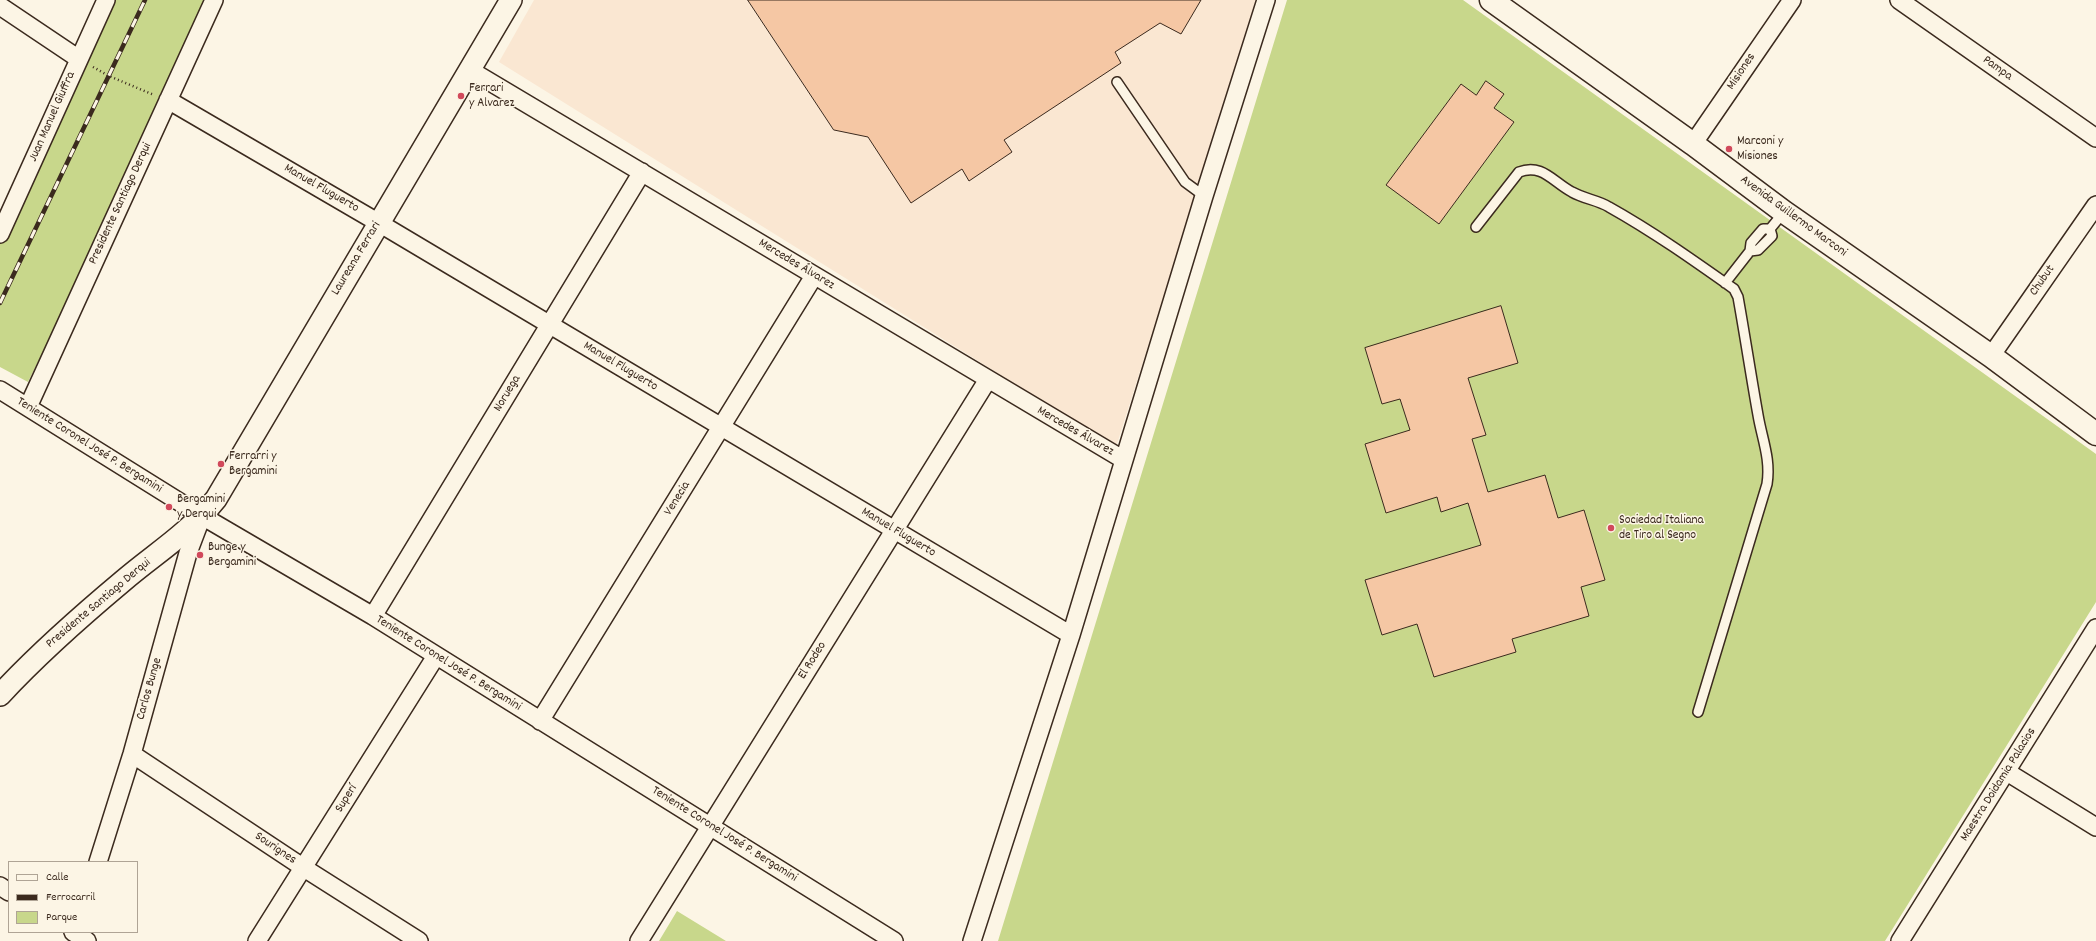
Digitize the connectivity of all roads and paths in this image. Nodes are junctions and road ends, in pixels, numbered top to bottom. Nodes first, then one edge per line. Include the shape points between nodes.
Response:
1 (106, 0) edge
2 (214, 0) edge
3 (511, 0) edge
4 (1266, 0) edge
5 (1491, 0) edge
6 (1792, 0) edge
7 (1899, 0) edge
8 (0, 6) edge
9 (79, 59) junction
10 (470, 70) junction
11 (1117, 82) dead end
12 (168, 100) junction
13 (2096, 138) edge
14 (1693, 144) junction
15 (642, 172) junction
16 (1204, 196) junction
17 (2096, 206) edge
18 (1784, 212) junction
19 (379, 223) junction
20 (1476, 227) dead end
21 (0, 234) edge
22 (814, 276) junction
23 (1725, 283) junction
24 (550, 325) junction
25 (1990, 356) junction
26 (987, 380) junction
27 (0, 390) edge
28 (28, 407) junction
29 (722, 428) junction
30 (2096, 434) edge
31 (1124, 460) junction
32 (202, 516) junction
33 (894, 531) junction
34 (372, 616) junction
35 (2096, 628) edge
36 (1071, 635) junction
37 (436, 656) junction
38 (0, 695) edge
39 (1698, 712) dead end
40 (540, 721) junction
41 (132, 754) junction
42 (2007, 772) junction
43 (709, 825) junction
44 (2096, 827) edge
45 (98, 861) edge
46 (304, 868) junction
47 (257, 941) edge
48 (419, 941) edge
49 (639, 941) edge
50 (894, 941) edge
51 (972, 941) edge
52 (1900, 941) edge

1 - 9 street, Juan Manuel Giuffra
2 - 12 street, Presidente Santiago Derqui
3 - 10 street, Laureana Ferrari
4 - 16 street
5 - 14 main road, Avenida Guillermo Marconi
6 - 14 street, Misiones
7 - 13 street, Pampa
8 - 9 street
9 - 12 path via 109,76
9 - 21 street, Juan Manuel Giuffra
10 - 15 street, Mercedes Álvarez
10 - 19 street, Laureana Ferrari
11 - 16 lane via 1185,182
12 - 19 street, Manuel Fluguerto
12 - 28 street, Presidente Santiago Derqui
14 - 18 main road, Avenida Guillermo Marconi
15 - 22 street, Mercedes Álvarez
15 - 24 street, Noruega
16 - 31 street
17 - 25 street, Chubut
18 - 23 lane via 1770,229 1763,229 1750,243 1750,251
18 - 25 main road, Avenida Guillermo Marconi
19 - 24 street, Manuel Fluguerto
19 - 32 street, Laureana Ferrari via 216,499
20 - 23 lane via 1519,172 1529,168 1541,171 1573,193 1608,206 1668,243
22 - 26 street, Mercedes Álvarez
22 - 29 street, Venecia
23 - 39 lane via 1734,289 1738,297 1770,470
24 - 29 street, Manuel Fluguerto
24 - 34 street, Noruega
25 - 30 main road, Avenida Guillermo Marconi
26 - 31 street, Mercedes Álvarez
26 - 33 street, El Rodeo
27 - 28 street, Teniente Coronel José P. Bergamini
28 - 32 street, Teniente Coronel José P. Bergamini
29 - 33 street, Manuel Fluguerto
29 - 40 street, Venecia
31 - 36 street
32 - 34 street, Teniente Coronel José P. Bergamini
32 - 38 street, Presidente Santiago Derqui via 185,533 124,580 71,626
32 - 41 street, Carlos Bunge via 188,553
33 - 36 street, Manuel Fluguerto
33 - 43 street, El Rodeo
34 - 37 street, Teniente Coronel José P. Bergamini
35 - 42 street, Maestra Doidamia Palacios
36 - 51 street
37 - 40 street, Teniente Coronel José P. Bergamini
37 - 46 street, Superí
40 - 43 street, Teniente Coronel José P. Bergamini
41 - 45 street, Carlos Bunge
41 - 46 street, Sourignes
42 - 44 street
42 - 52 street, Maestra Doidamia Palacios
43 - 49 street, El Rodeo
43 - 50 street, Teniente Coronel José P. Bergamini
46 - 47 street, Superí
46 - 48 street, Sourignes

